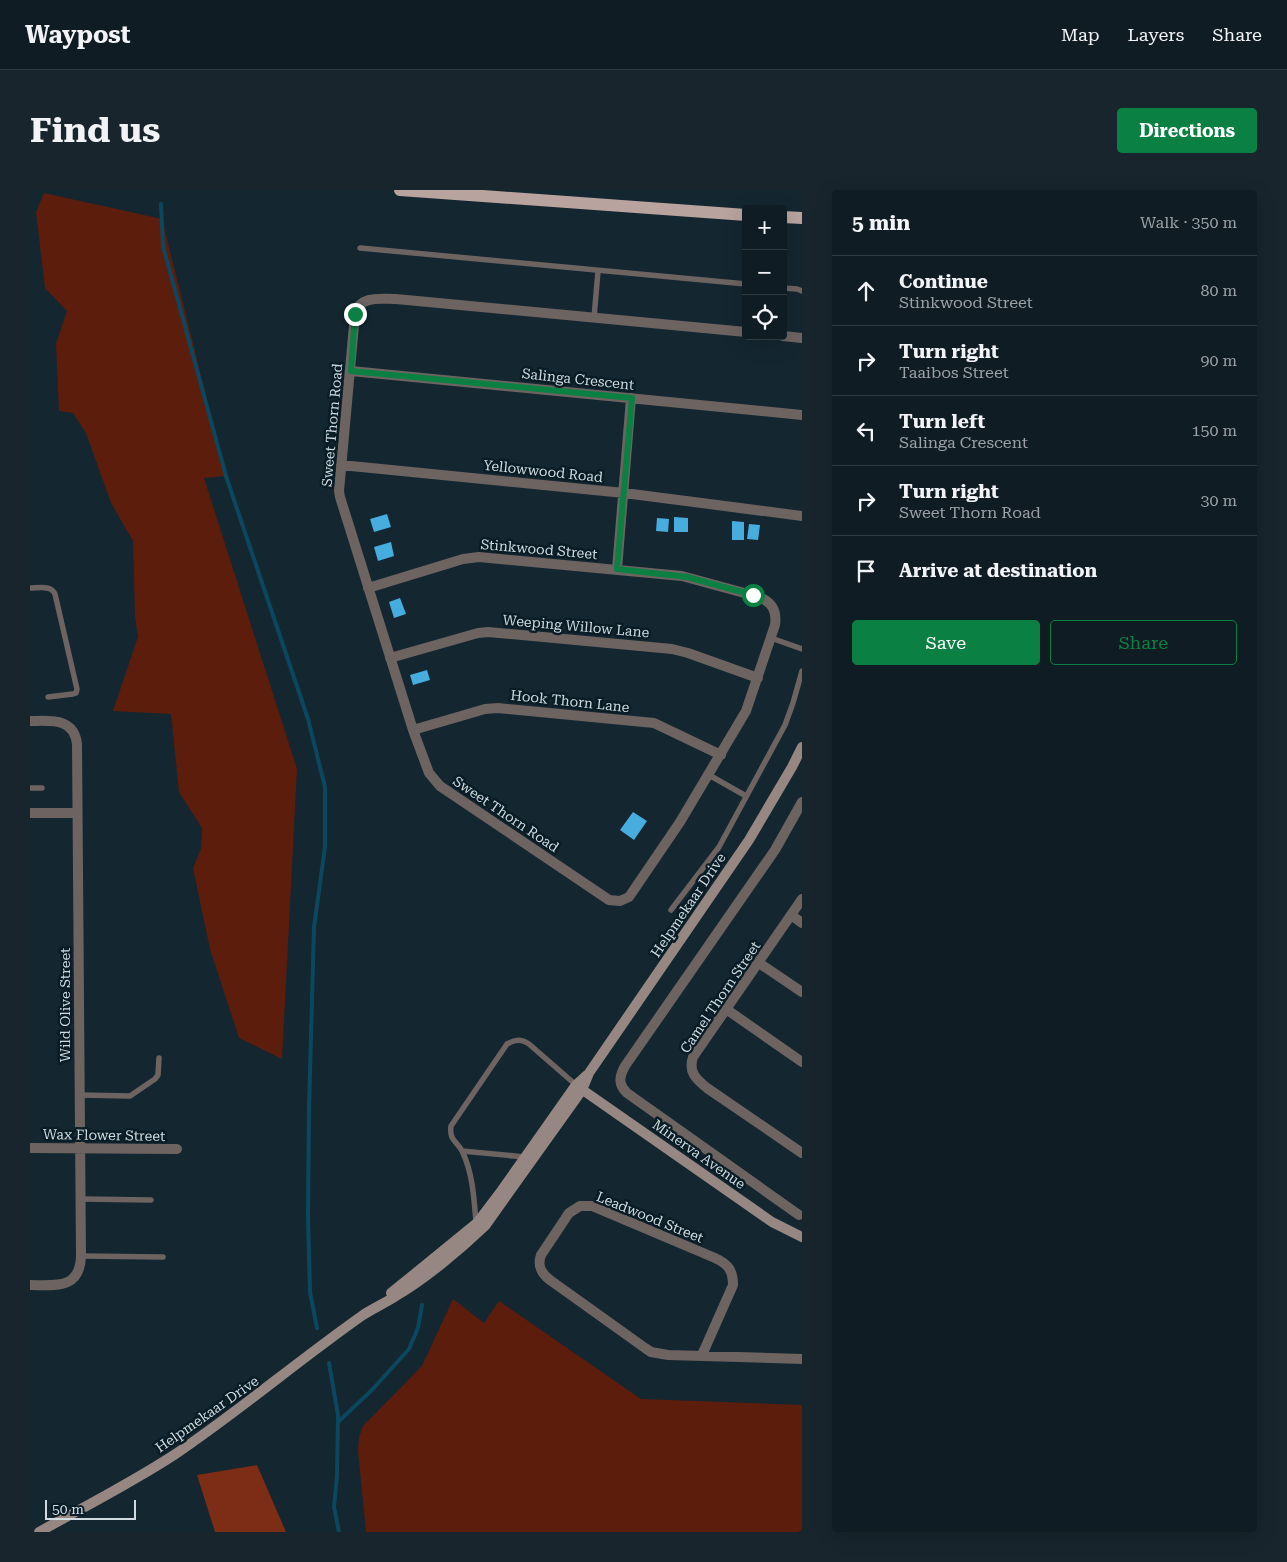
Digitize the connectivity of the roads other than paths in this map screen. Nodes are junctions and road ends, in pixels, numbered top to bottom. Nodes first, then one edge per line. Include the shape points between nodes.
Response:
1 (400, 190) edge
2 (742, 215) edge
3 (787, 217) edge
4 (802, 218) edge
5 (360, 248) dead end
6 (598, 270) junction
7 (742, 284) edge
8 (787, 288) edge
9 (802, 291) edge
10 (594, 318) junction
11 (742, 332) edge
12 (787, 336) edge
13 (802, 338) edge
14 (351, 371) junction
15 (632, 398) junction
16 (802, 415) edge
17 (341, 465) junction
18 (624, 492) junction
19 (802, 516) edge
20 (617, 569) junction
21 (30, 588) edge
22 (368, 588) junction
23 (768, 601) joint
24 (771, 638) junction
25 (802, 649) edge
26 (390, 658) junction
27 (802, 671) edge
28 (758, 678) junction
29 (48, 697) dead end
30 (30, 721) edge
31 (413, 730) junction
32 (802, 747) edge
33 (721, 754) junction
34 (709, 775) junction
35 (30, 788) edge
36 (42, 788) dead end
37 (746, 796) junction
38 (802, 802) edge
39 (77, 813) junction
40 (30, 814) edge
41 (802, 899) edge
42 (671, 910) dead end
43 (791, 915) junction
44 (802, 923) edge
45 (759, 962) junction
46 (802, 992) edge
47 (726, 1009) junction
48 (159, 1058) dead end
49 (802, 1062) edge
50 (579, 1088) junction
51 (79, 1095) junction
52 (30, 1148) edge
53 (80, 1148) junction
54 (177, 1149) dead end
55 (462, 1151) junction
56 (802, 1153) edge
57 (526, 1157) junction
58 (80, 1199) junction
59 (151, 1200) dead end
60 (799, 1215) dead end
61 (476, 1223) junction
62 (802, 1237) edge
63 (81, 1256) junction
64 (163, 1258) dead end
65 (30, 1285) edge
66 (381, 1304) junction
67 (702, 1356) junction
68 (802, 1359) edge
69 (39, 1532) edge

1 - 2 main road
3 - 4 main road
5 - 6 lane
6 - 7 lane
6 - 10 lane
8 - 9 lane
10 - 11 street
10 - 14 street, Sweet Thorn Road via 370,299 356,308
12 - 13 street
14 - 15 street, Salinga Crescent
14 - 17 street, Sweet Thorn Road
15 - 16 street, Salinga Crescent
15 - 18 street
17 - 18 street, Yellowwood Road
17 - 22 street, Sweet Thorn Road via 340,497
18 - 19 street, Yellowwood Road
18 - 20 street
20 - 22 street, Stinkwood Street via 474,557
20 - 23 street, Stinkwood Street via 687,577
21 - 29 lane via 50,588 55,594 77,689 73,694
22 - 26 street, Sweet Thorn Road
23 - 24 street, Sweet Thorn Road via 776,618
24 - 25 lane
24 - 28 street, Sweet Thorn Road
26 - 28 street, Weeping Willow Lane via 488,632 672,649
26 - 31 street, Sweet Thorn Road
27 - 37 lane via 785,725
28 - 33 street, Sweet Thorn Road via 746,711
30 - 39 street, Wild Olive Street via 63,723 75,734
31 - 33 street, Hook Thorn Lane via 498,708 654,723
31 - 34 street, Sweet Thorn Road via 429,772 440,786 615,901 630,897
32 - 50 street, Helpmekaar Drive via 749,840
33 - 34 street, Sweet Thorn Road
34 - 37 lane
35 - 36 lane
37 - 42 lane via 715,852
38 - 60 street via 775,850 620,1077 621,1086 627,1093
39 - 40 street
39 - 51 street, Wild Olive Street
41 - 43 street, Camel Thorn Street
43 - 44 street
43 - 45 street, Camel Thorn Street
45 - 46 street
45 - 47 street, Camel Thorn Street
47 - 49 street
47 - 56 street, Camel Thorn Street via 693,1057 691,1068 694,1076
48 - 51 lane via 155,1079 130,1096
50 - 55 lane via 529,1044 514,1040 507,1044 451,1126 452,1139
50 - 57 street, Helpmekaar Drive
50 - 62 street, Minerva Avenue via 772,1222
50 - 66 street, Helpmekaar Drive via 485,1226 468,1243
51 - 53 street, Wild Olive Street
52 - 53 street, Wax Flower Street
53 - 54 street, Wax Flower Street
53 - 58 street, Wild Olive Street
55 - 57 lane
55 - 61 lane via 473,1186
57 - 61 street, Helpmekaar Drive
58 - 59 lane
58 - 63 street, Wild Olive Street
61 - 66 street, Helpmekaar Drive via 392,1291
63 - 64 lane
63 - 65 street, Wild Olive Street via 78,1274 65,1284
66 - 69 street, Helpmekaar Drive via 156,1466
67 - 67 street, Leadwood Street via 733,1285 732,1273 726,1263 592,1206 580,1206 569,1213 541,1255 539,1266 543,1275 651,1352
67 - 68 street, Leadwood Street

